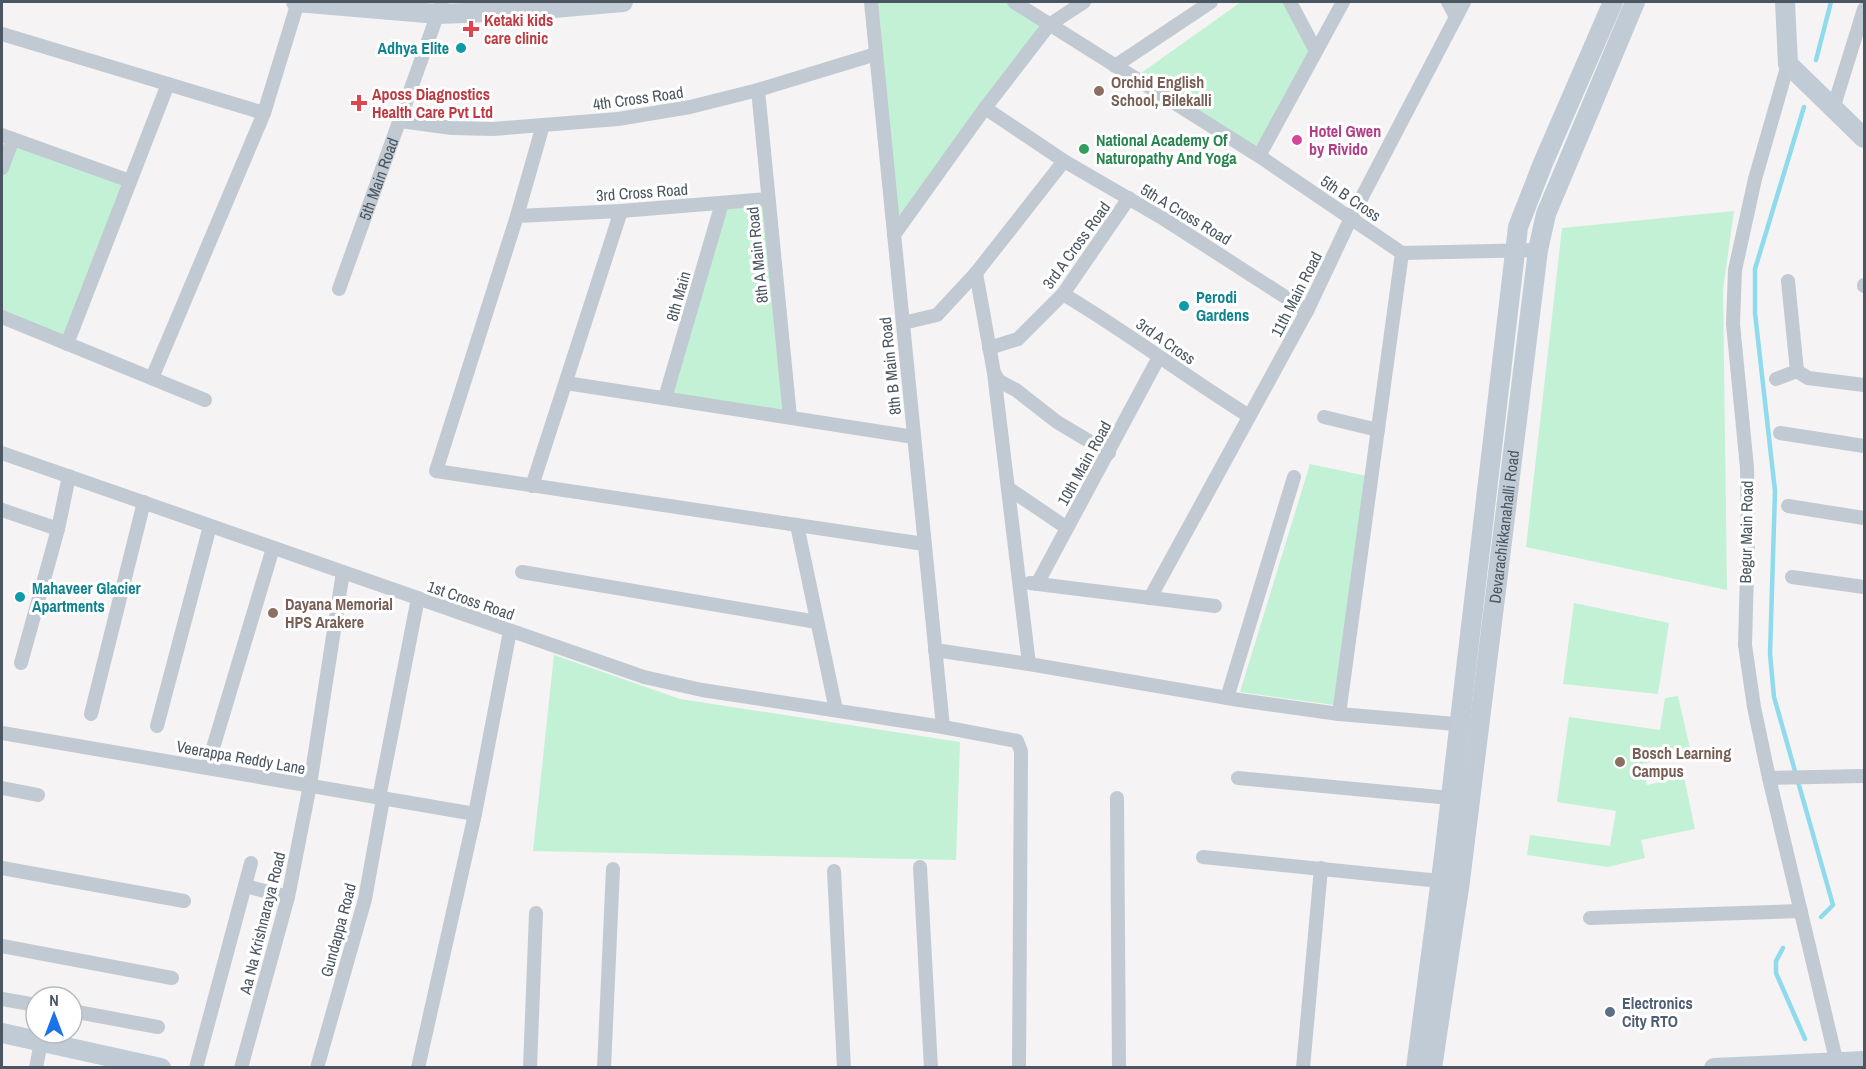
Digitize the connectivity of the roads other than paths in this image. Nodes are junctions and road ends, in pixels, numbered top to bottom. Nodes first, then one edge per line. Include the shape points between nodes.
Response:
1 (297, 2) edge
2 (623, 2) edge
3 (871, 2) edge
4 (1014, 2) edge
5 (1084, 2) edge
6 (1211, 2) edge
7 (1290, 2) edge
8 (1343, 2) edge
9 (1448, 2) edge
10 (1464, 2) edge
11 (1613, 2) edge
12 (1635, 2) edge
13 (1785, 2) edge
14 (440, 8) edge
15 (1864, 9) edge
16 (1456, 17) junction
17 (1049, 25) junction
18 (2, 34) edge
19 (1316, 51) junction
20 (876, 54) junction
21 (1788, 64) junction
22 (1115, 66) junction
23 (168, 84) junction
24 (758, 90) junction
25 (985, 108) junction
26 (1833, 109) junction
27 (264, 113) junction
28 (400, 121) junction
29 (543, 125) junction
30 (7, 137) edge
31 (1864, 138) edge
32 (1259, 156) junction
33 (1064, 161) junction
34 (2, 168) edge
35 (130, 181) junction
36 (1129, 198) junction
37 (768, 199) junction
38 (722, 203) junction
39 (621, 211) junction
40 (517, 216) junction
41 (1351, 218) junction
42 (894, 235) junction
43 (1515, 250) junction
44 (1538, 250) junction
45 (1402, 253) junction
46 (976, 273) junction
47 (1788, 282) dead end
48 (339, 289) dead end
49 (1063, 294) junction
50 (1307, 311) junction
51 (2, 317) edge
52 (903, 323) junction
53 (67, 344) junction
54 (989, 348) junction
55 (1159, 357) junction
56 (1797, 371) junction
57 (994, 373) junction
58 (152, 378) junction
59 (1776, 379) dead end
60 (566, 383) junction
61 (1864, 385) edge
62 (665, 398) junction
63 (205, 400) dead end
64 (1249, 416) junction
65 (790, 417) junction
66 (1324, 417) dead end
67 (1378, 430) junction
68 (1780, 433) dead end
69 (914, 437) junction
70 (1864, 446) edge
71 (2, 453) edge
72 (1109, 453) junction
73 (69, 476) junction
74 (1294, 477) dead end
75 (532, 486) junction
76 (1008, 488) junction
77 (144, 502) junction
78 (1788, 506) dead end
79 (2, 510) edge
80 (1864, 518) edge
81 (797, 525) junction
82 (210, 526) junction
83 (1067, 528) junction
84 (58, 529) junction
85 (924, 544) junction
86 (273, 548) junction
87 (343, 572) junction
88 (522, 573) dead end
89 (1792, 577) dead end
90 (1019, 582) junction
91 (1037, 584) junction
92 (1864, 587) edge
93 (418, 598) junction
94 (1150, 598) junction
95 (1215, 606) dead end
96 (818, 622) junction
97 (510, 631) junction
98 (935, 650) junction
99 (21, 663) dead end
100 (1029, 664) junction
101 (1227, 698) junction
102 (836, 710) junction
103 (91, 714) dead end
104 (1339, 714) junction
105 (1468, 725) junction
106 (157, 726) dead end
107 (943, 727) junction
108 (2, 733) edge
109 (207, 768) junction
110 (1864, 776) edge
111 (1238, 778) dead end
112 (1769, 778) junction
113 (310, 785) junction
114 (2, 788) edge
115 (38, 795) dead end
116 (381, 798) junction
117 (1117, 798) dead end
118 (1450, 798) junction
119 (476, 813) junction
120 (1203, 857) dead end
121 (251, 863) dead end
122 (920, 867) dead end
123 (2, 868) edge
124 (1321, 868) junction
125 (613, 869) dead end
126 (834, 871) dead end
127 (1440, 881) junction
128 (245, 886) junction
129 (288, 897) junction
130 (184, 902) dead end
131 (1801, 911) junction
132 (536, 914) dead end
133 (1590, 918) dead end
134 (2, 946) edge
135 (172, 978) dead end
136 (2, 999) edge
137 (24, 1003) edge
138 (84, 1013) edge
139 (158, 1027) dead end
140 (2, 1034) edge
141 (24, 1039) edge
142 (40, 1045) edge
143 (51, 1045) edge
144 (1864, 1061) edge
145 (113, 1063) edge
146 (1838, 1064) edge
147 (36, 1068) edge
148 (161, 1068) edge
149 (196, 1068) edge
150 (241, 1068) edge
151 (316, 1068) edge
152 (418, 1068) edge
153 (530, 1068) edge
154 (604, 1068) edge
155 (844, 1068) edge
156 (931, 1068) edge
157 (1019, 1068) edge
158 (1119, 1068) edge
159 (1303, 1068) edge
160 (1416, 1068) edge
161 (1432, 1068) edge
162 (1714, 1068) edge

1 - 14 main road
1 - 27 street
2 - 14 main road via 519,11
3 - 20 street, 8th B Main Road
4 - 17 street, 5th B Cross
5 - 17 street
6 - 22 street
7 - 19 street
8 - 19 street
9 - 16 street
10 - 16 street, 11th Main Road
11 - 43 main road, Devarachikkanahalli Road via 1523,211
12 - 44 main road, Devarachikkanahalli Road via 1546,214
13 - 21 main road, Begur Main Road
14 - 28 street, 5th Main Road
15 - 26 street
16 - 41 street, 11th Main Road
17 - 22 street, 5th B Cross
17 - 25 street
18 - 23 street
19 - 32 street
20 - 24 street, 4th Cross Road
20 - 42 street, 8th B Main Road
21 - 26 main road
21 - 112 street, Begur Main Road via 1744,224 1735,270 1733,324 1747,468 1745,645
22 - 32 street, 5th B Cross
23 - 27 street
23 - 35 street
24 - 29 street, 4th Cross Road via 670,111
24 - 37 street, 8th A Main Road
25 - 33 street, 5th A Cross Road
25 - 42 street
26 - 31 main road
27 - 58 street
28 - 29 street, 4th Cross Road via 467,129
28 - 48 street, 5th Main Road
29 - 40 street
30 - 34 street
30 - 35 street
32 - 41 street, 5th B Cross
33 - 36 street, 5th A Cross Road
33 - 46 street
35 - 53 street
36 - 49 street, 3rd A Cross Road
36 - 50 street, 5th A Cross Road
37 - 38 street, 3rd Cross Road
37 - 65 street, 8th A Main Road
38 - 39 street, 3rd Cross Road
38 - 62 street, 8th Main
39 - 40 street, 3rd Cross Road
39 - 60 street
40 - 75 street via 436,471
41 - 45 street, 5th B Cross
41 - 50 street, 11th Main Road
42 - 52 street, 8th B Main Road
43 - 44 street
43 - 45 street
43 - 105 main road, Devarachikkanahalli Road
44 - 105 main road, Devarachikkanahalli Road
45 - 67 street
46 - 52 street via 937,315
46 - 54 street
47 - 56 street
49 - 54 street, 3rd A Cross Road via 1018,339
49 - 55 street, 3rd A Cross
50 - 64 street, 11th Main Road
51 - 53 street
52 - 69 street, 8th B Main Road
53 - 58 street
54 - 57 street
55 - 64 street, 3rd A Cross
55 - 72 street, 10th Main Road
56 - 59 street
56 - 61 street via 1808,378
57 - 72 street via 999,381 1057,422
57 - 76 street
58 - 63 street
60 - 62 street
60 - 75 street
62 - 65 street
64 - 94 street, 11th Main Road
65 - 69 street
66 - 67 street
67 - 104 street
68 - 70 street
69 - 85 street, 8th B Main Road
71 - 73 street, 1st Cross Road
72 - 83 street, 10th Main Road
73 - 77 street, 1st Cross Road
73 - 84 street
74 - 101 street
75 - 81 street
76 - 83 street
76 - 90 street
77 - 82 street, 1st Cross Road
77 - 103 street
78 - 80 street
79 - 84 street
81 - 85 street
81 - 96 street
82 - 86 street, 1st Cross Road
82 - 106 street
83 - 91 street, 10th Main Road
84 - 99 street
85 - 98 street, 8th B Main Road
86 - 87 street, 1st Cross Road
86 - 109 street
87 - 93 street, 1st Cross Road
87 - 113 street, Aa Na Krishnaraya Road
88 - 96 street
89 - 92 street
90 - 91 street
90 - 100 street
91 - 94 street
93 - 97 street, 1st Cross Road
93 - 116 street, Gundappa Road
94 - 95 street
96 - 102 street
97 - 102 street, 1st Cross Road via 666,683
97 - 119 street
98 - 100 street
98 - 107 street, 8th B Main Road
100 - 101 street
101 - 104 street
102 - 107 street, 1st Cross Road
104 - 105 street
105 - 118 main road, Devarachikkanahalli Road
105 - 161 main road, Devarachikkanahalli Road via 1460,881
107 - 157 street, 1st Cross Road via 1011,739 1020,745
108 - 109 street, Veerappa Reddy Lane
109 - 113 street, Veerappa Reddy Lane
110 - 112 street
111 - 118 street
112 - 131 street, Begur Main Road
113 - 116 street, Veerappa Reddy Lane
113 - 129 street, Aa Na Krishnaraya Road
114 - 115 street
116 - 119 street, Veerappa Reddy Lane
116 - 151 street, Gundappa Road via 365,899
117 - 158 street
118 - 127 main road, Devarachikkanahalli Road
119 - 152 street
120 - 124 street
121 - 128 street
122 - 156 street
123 - 130 street
124 - 127 street
124 - 159 street
125 - 154 street
126 - 155 street
127 - 160 main road, Devarachikkanahalli Road
128 - 129 street
128 - 149 street
129 - 150 street, Aa Na Krishnaraya Road
131 - 133 street
131 - 146 street, Begur Main Road
132 - 153 street
134 - 135 street
136 - 137 street
138 - 139 street
140 - 141 main road
142 - 147 street
143 - 145 main road
144 - 146 main road
145 - 148 main road
146 - 162 main road

